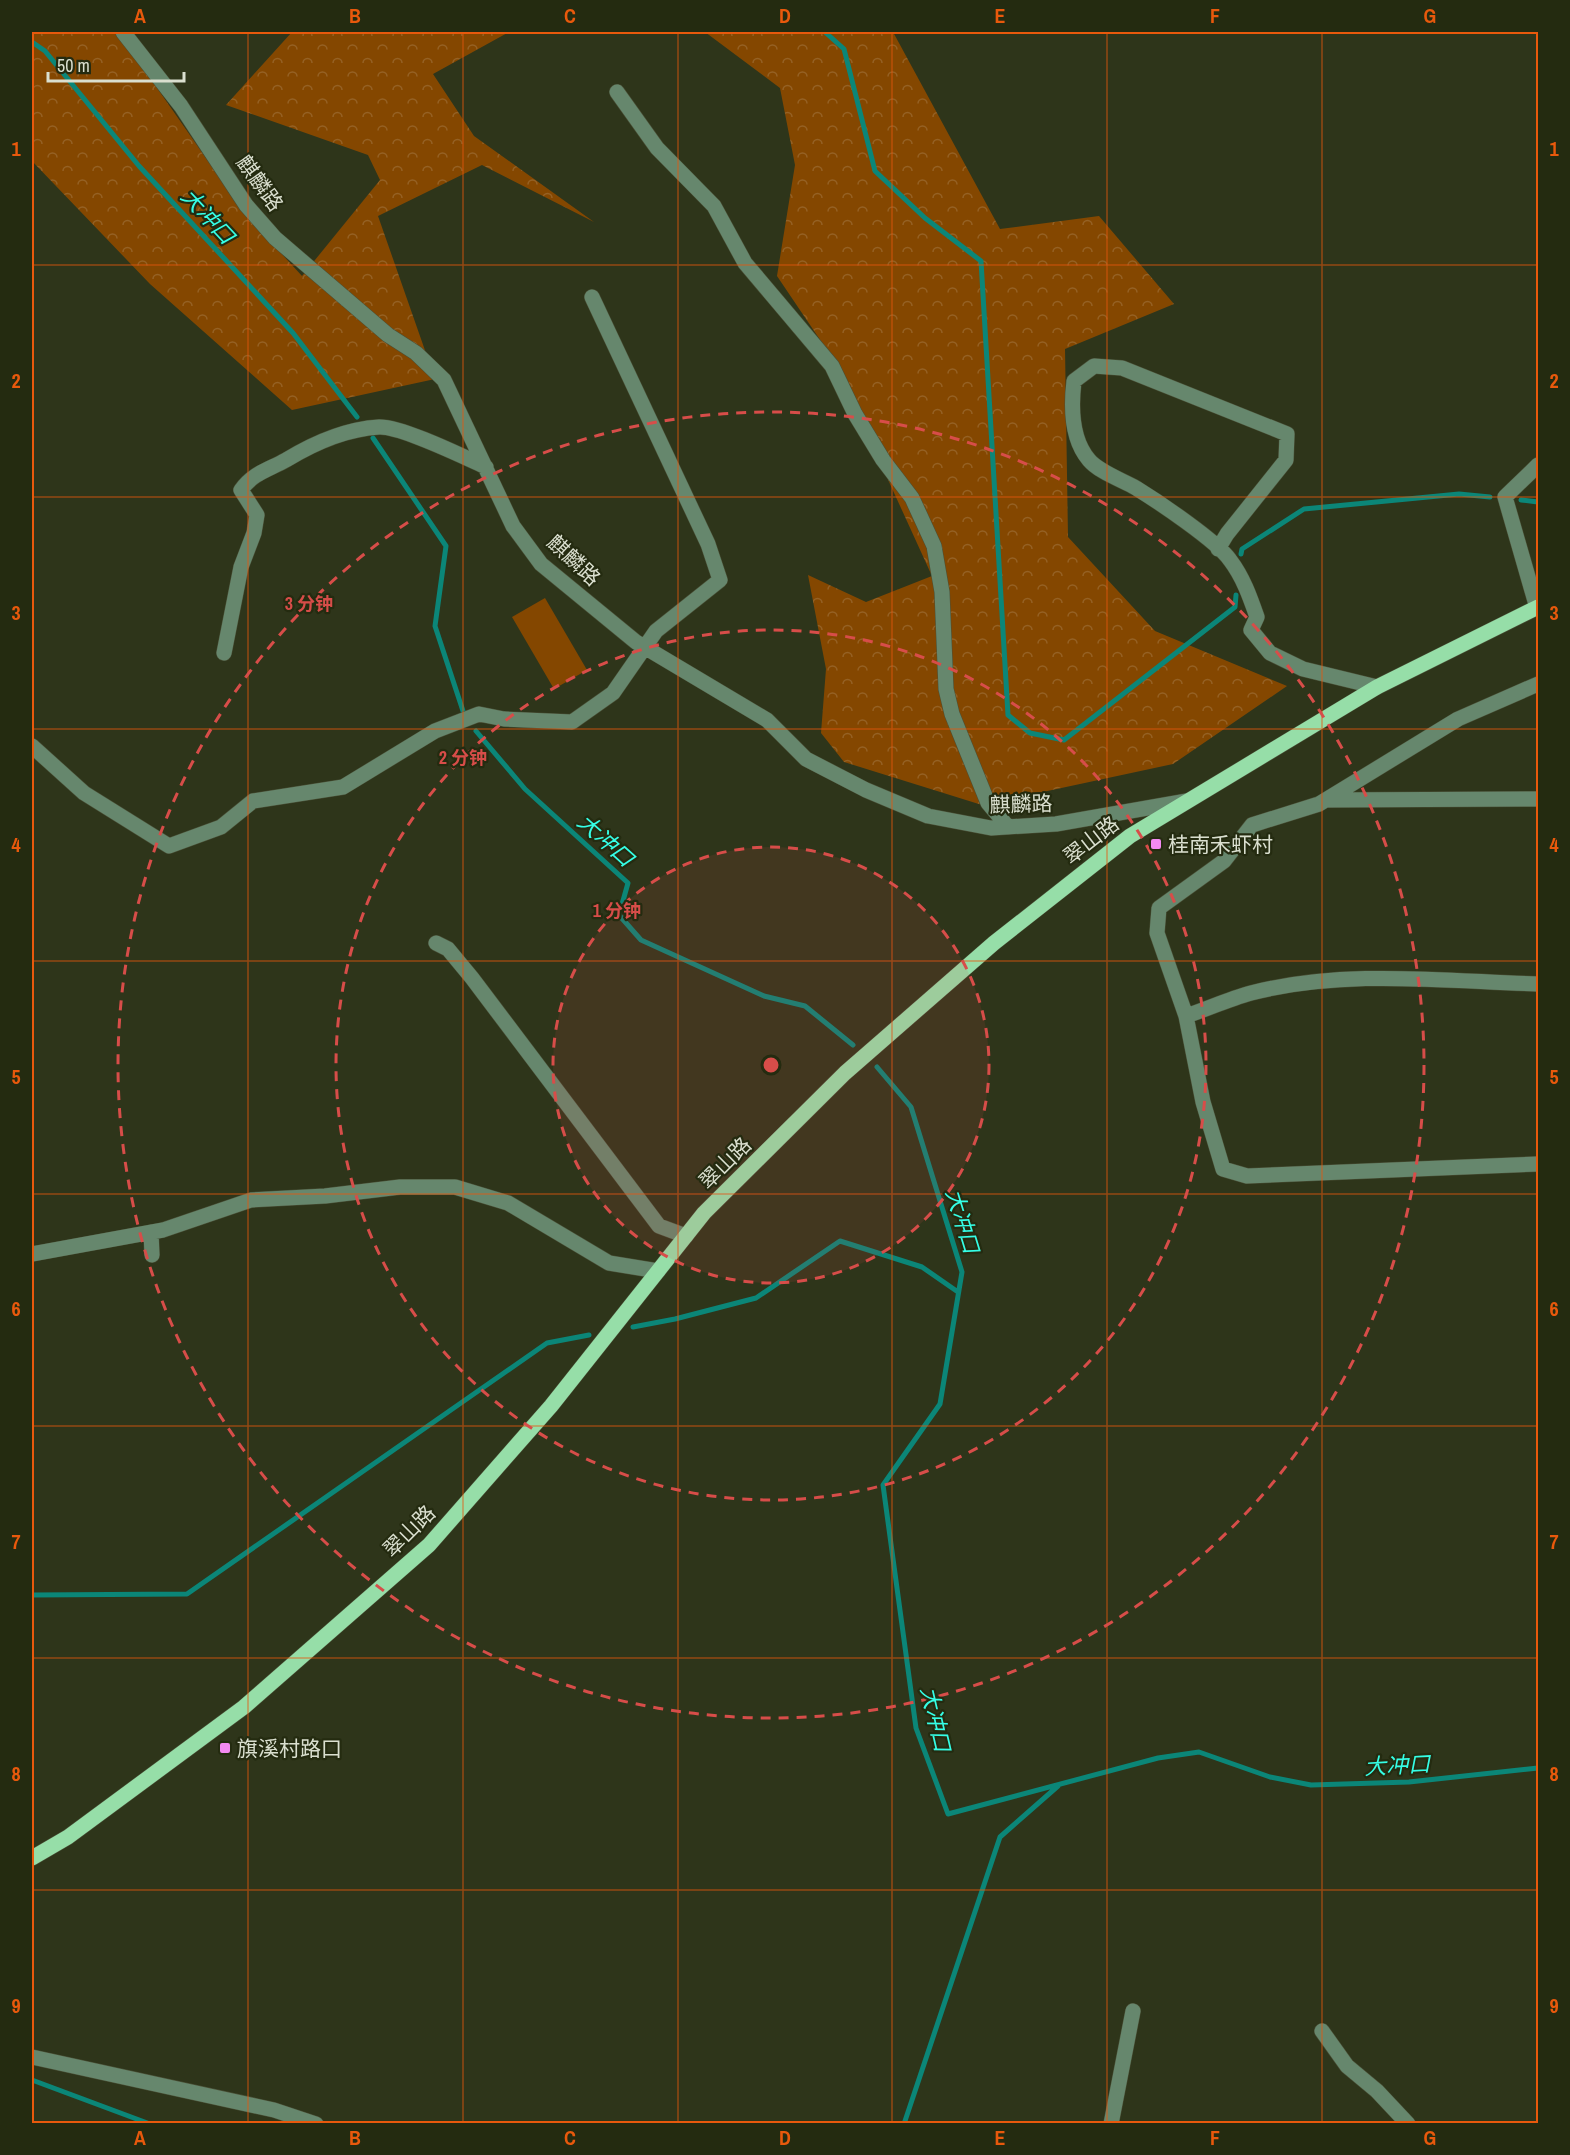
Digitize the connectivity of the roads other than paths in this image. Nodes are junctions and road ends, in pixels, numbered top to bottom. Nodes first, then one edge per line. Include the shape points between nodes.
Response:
1 (123, 32) edge
2 (617, 92) dead end
3 (592, 297) dead end
4 (1539, 465) edge
5 (486, 467) junction
6 (1218, 549) junction
7 (1538, 607) edge
8 (644, 647) junction
9 (224, 653) dead end
10 (1539, 684) edge
11 (1377, 687) junction
12 (32, 746) edge
13 (1539, 799) edge
14 (1325, 800) junction
15 (1187, 801) junction
16 (1008, 827) junction
17 (436, 943) dead end
18 (1539, 984) edge
19 (1186, 1016) junction
20 (1539, 1164) edge
21 (152, 1232) junction
22 (686, 1236) junction
23 (32, 1254) edge
24 (152, 1255) dead end
25 (658, 1271) junction
26 (32, 1858) edge
27 (1133, 2011) dead end
28 (1322, 2031) dead end
29 (32, 2057) edge
30 (316, 2124) edge
31 (1112, 2124) edge
32 (1408, 2124) edge

1 - 5 street, 麒麟路 via 181,106 246,205 275,238 444,380
2 - 16 street via 657,148 714,207 745,263 832,366 855,414 912,498 934,546 942,592 946,689 952,714 988,803
3 - 8 street via 708,544 720,580 664,623
4 - 7 street via 1505,497
5 - 8 street, 麒麟路 via 513,526 541,564
5 - 9 street via 424,440 381,427 309,445 250,477 241,490 257,515 241,567
6 - 6 street via 1158,502 1089,460 1077,437 1071,403 1074,381 1094,366 1122,368 1287,434 1286,460
6 - 11 street via 1229,557 1246,586 1257,617 1251,630 1270,653 1303,669
7 - 11 main road, 翠山路
8 - 12 street via 613,693 572,722 479,714 435,731 343,787 253,801 221,827 169,846 84,793
8 - 16 street, 麒麟路 via 767,720 806,759 866,790 927,816 991,828
10 - 14 street via 1458,719
11 - 15 main road, 翠山路
13 - 14 street
14 - 19 street via 1252,825 1224,861 1159,908 1157,933
15 - 16 street, 麒麟路 via 1056,824
15 - 22 main road, 翠山路 via 1130,836 968,966 845,1073 704,1213
17 - 22 street via 448,949 472,978 659,1226
18 - 19 street via 1409,977 1311,983 1250,993
19 - 20 street via 1203,1102 1223,1169 1247,1176
21 - 23 street
21 - 24 street
21 - 25 street via 251,1200 400,1186 455,1188 508,1203 609,1263
22 - 25 main road, 翠山路
25 - 26 main road, 翠山路 via 551,1406 429,1545 244,1707 68,1837
27 - 31 street
28 - 32 street via 1347,2066
29 - 30 street via 274,2110

